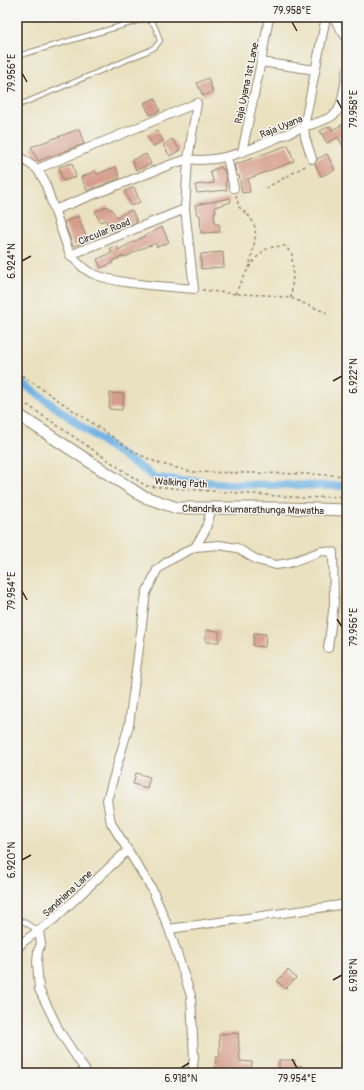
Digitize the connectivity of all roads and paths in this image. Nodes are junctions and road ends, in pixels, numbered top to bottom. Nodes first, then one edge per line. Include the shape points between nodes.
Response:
1 (269, 17) edge
2 (326, 17) edge
3 (333, 17) edge
4 (347, 39) edge
5 (17, 56) edge
6 (262, 62) junction
7 (315, 70) junction
8 (347, 70) edge
9 (17, 106) edge
10 (304, 127) junction
11 (242, 152) junction
12 (17, 155) edge
13 (227, 157) junction
14 (188, 159) junction
15 (312, 159) joint
16 (37, 169) junction
17 (234, 188) joint
18 (266, 188) dead end
19 (186, 209) junction
20 (54, 210) junction
21 (70, 255) junction
22 (248, 270) junction
23 (194, 289) junction
24 (235, 294) junction
25 (291, 298) junction
26 (327, 312) dead end
27 (17, 372) edge
28 (17, 398) edge
29 (17, 414) edge
30 (347, 476) edge
31 (347, 496) edge
32 (212, 508) junction
33 (347, 510) edge
34 (195, 547) junction
35 (328, 648) dead end
36 (128, 850) junction
37 (347, 904) edge
38 (17, 918) edge
39 (169, 929) junction
40 (38, 931) junction
41 (17, 949) edge
42 (87, 1073) edge
43 (192, 1073) edge

1 - 6 street, Raja Uyana 1st Lane
2 - 7 street
3 - 4 street
5 - 9 lane via 144,19 154,25 160,41 155,48
6 - 7 street
6 - 11 street, Raja Uyana 1st Lane
7 - 10 street
8 - 10 street, Raja Uyana via 340,107 336,114
10 - 11 street, Raja Uyana
10 - 15 street
11 - 13 street, Raja Uyana
12 - 16 street, Circular Road
13 - 14 street, Raja Uyana via 206,161
13 - 17 street
14 - 16 street via 197,103
14 - 19 street
14 - 20 street
15 - 18 path via 307,165
16 - 20 street, Circular Road via 44,180
17 - 22 path via 239,207 251,218 255,227 255,240
19 - 21 street, Circular Road
19 - 23 street
20 - 21 street, Circular Road
21 - 23 street via 89,272 103,277 124,282
22 - 24 path
22 - 25 path via 261,252 274,246 285,246 292,254
23 - 24 path
24 - 25 path
25 - 26 path
27 - 30 path via 136,453 158,463 192,472
28 - 31 path, Walking Path via 146,486 305,498
29 - 32 main road, Chandrika Kumarathunga Mawatha via 142,496 177,508
32 - 33 main road, Chandrika Kumarathunga Mawatha
32 - 34 street via 205,531
34 - 35 street via 219,545 237,548 258,560 276,565 322,551 333,552 334,604
34 - 36 street via 168,561 157,570 146,593 129,725 107,800 111,823
36 - 39 street via 152,889
36 - 40 street, Sandriana Lane via 54,920
37 - 39 street
38 - 40 lane
39 - 43 street via 192,996
40 - 41 street, Sandriana Lane
40 - 42 street via 41,944 37,962 39,989 60,1032

